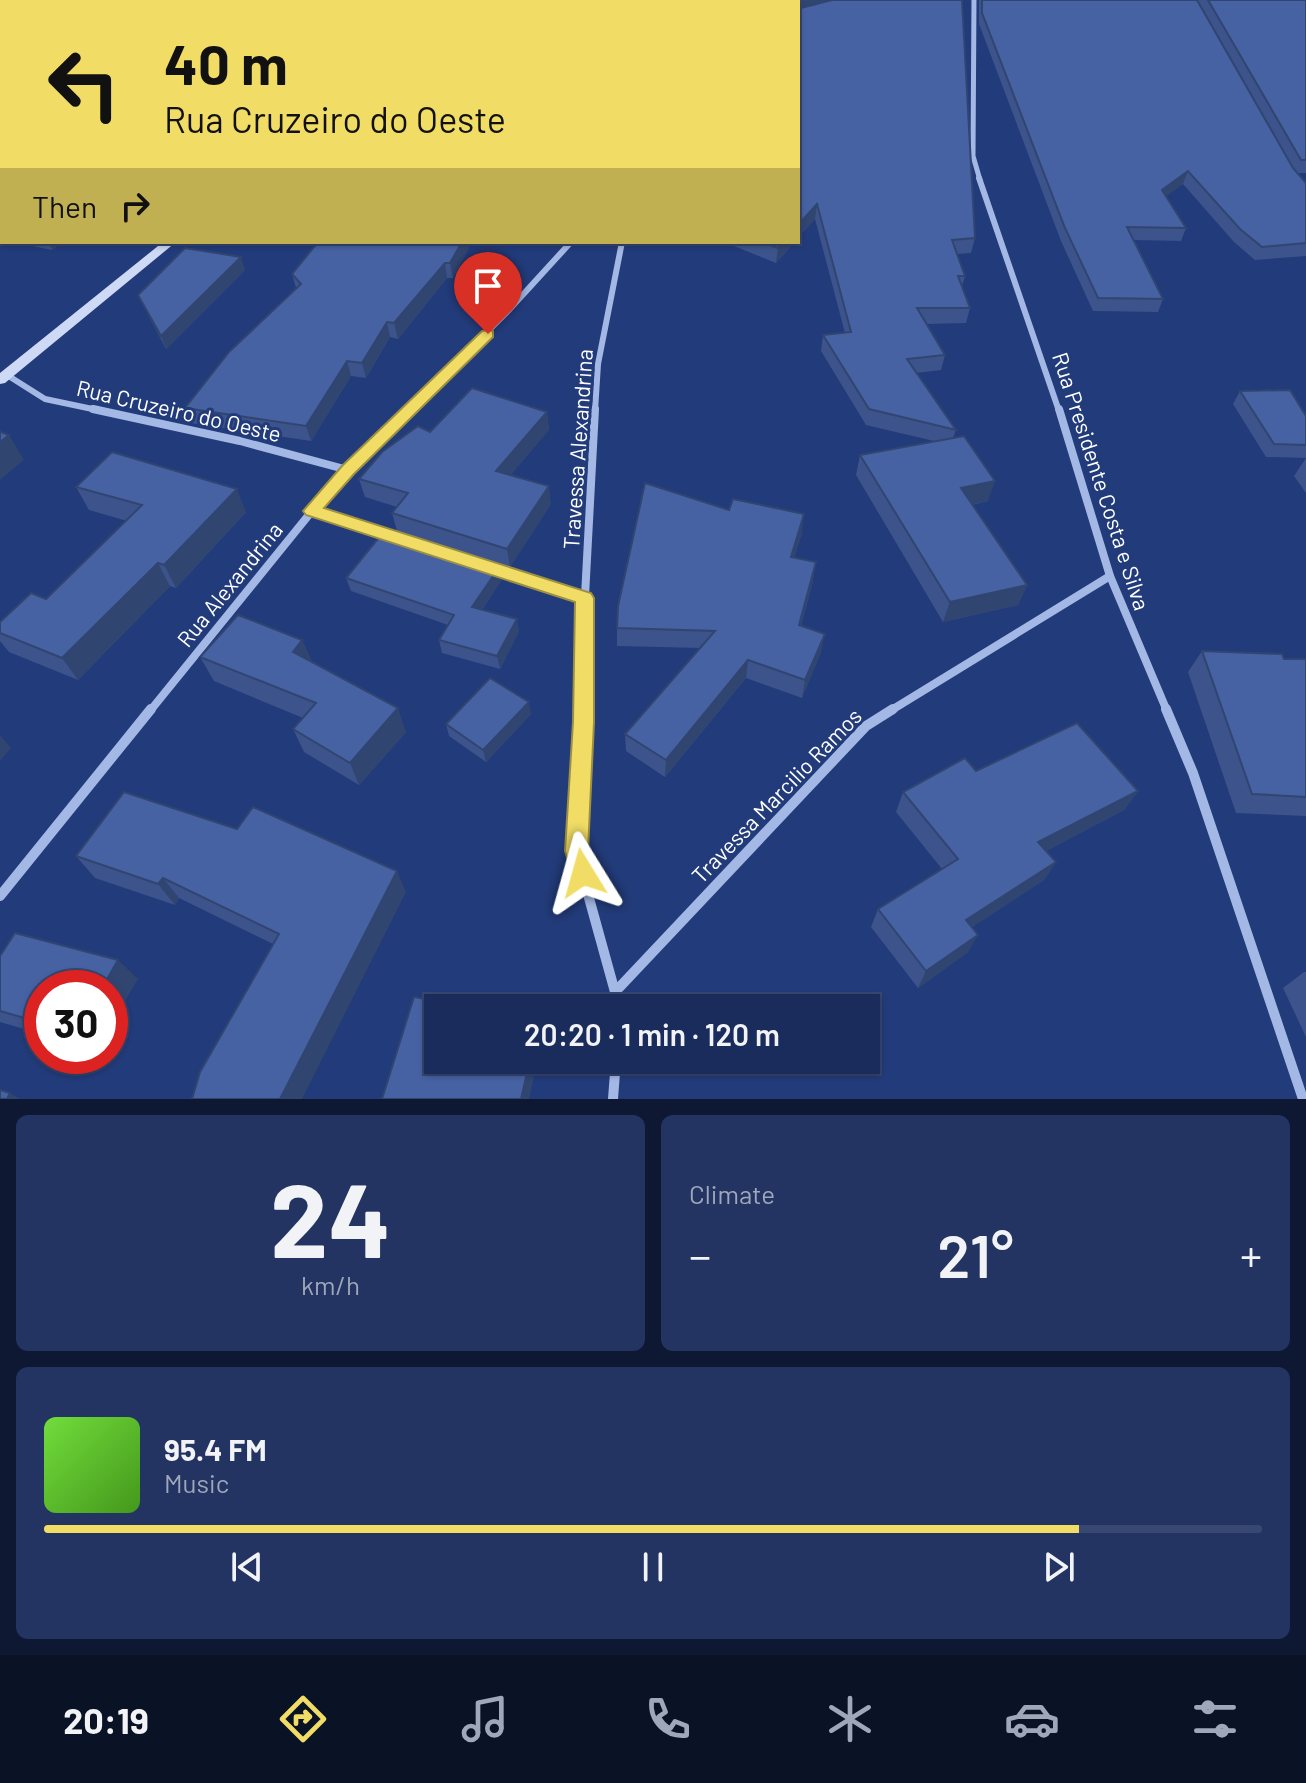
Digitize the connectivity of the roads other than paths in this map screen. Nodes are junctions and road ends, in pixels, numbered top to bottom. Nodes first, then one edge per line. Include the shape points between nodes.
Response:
1 (974, 0) edge
2 (167, 244) edge
3 (569, 244) edge
4 (622, 244) edge
5 (2, 375) edge
6 (348, 470) junction
7 (312, 511) junction
8 (403, 540) edge
9 (478, 564) edge
10 (1110, 576) junction
11 (584, 598) junction
12 (0, 896) edge
13 (615, 992) joint
14 (615, 1074) edge
15 (613, 1099) edge
16 (1303, 1099) edge

1 - 10 street, Rua Presidente Costa e Silva via 973,156
2 - 5 main road
3 - 6 street, Rua Alexandrina via 527,295
4 - 11 street, Travessa Alexandrina via 598,364
5 - 6 street, Rua Cruzeiro do Oeste via 45,399
6 - 7 street, Rua Alexandrina
7 - 8 street
7 - 12 street, Rua Alexandrina
9 - 11 street
10 - 13 street, Travessa Marcilio Ramos via 866,726
10 - 16 street, Rua Presidente Costa e Silva via 1193,773
11 - 13 street, Travessa Alexandrina via 576,851
14 - 15 street

